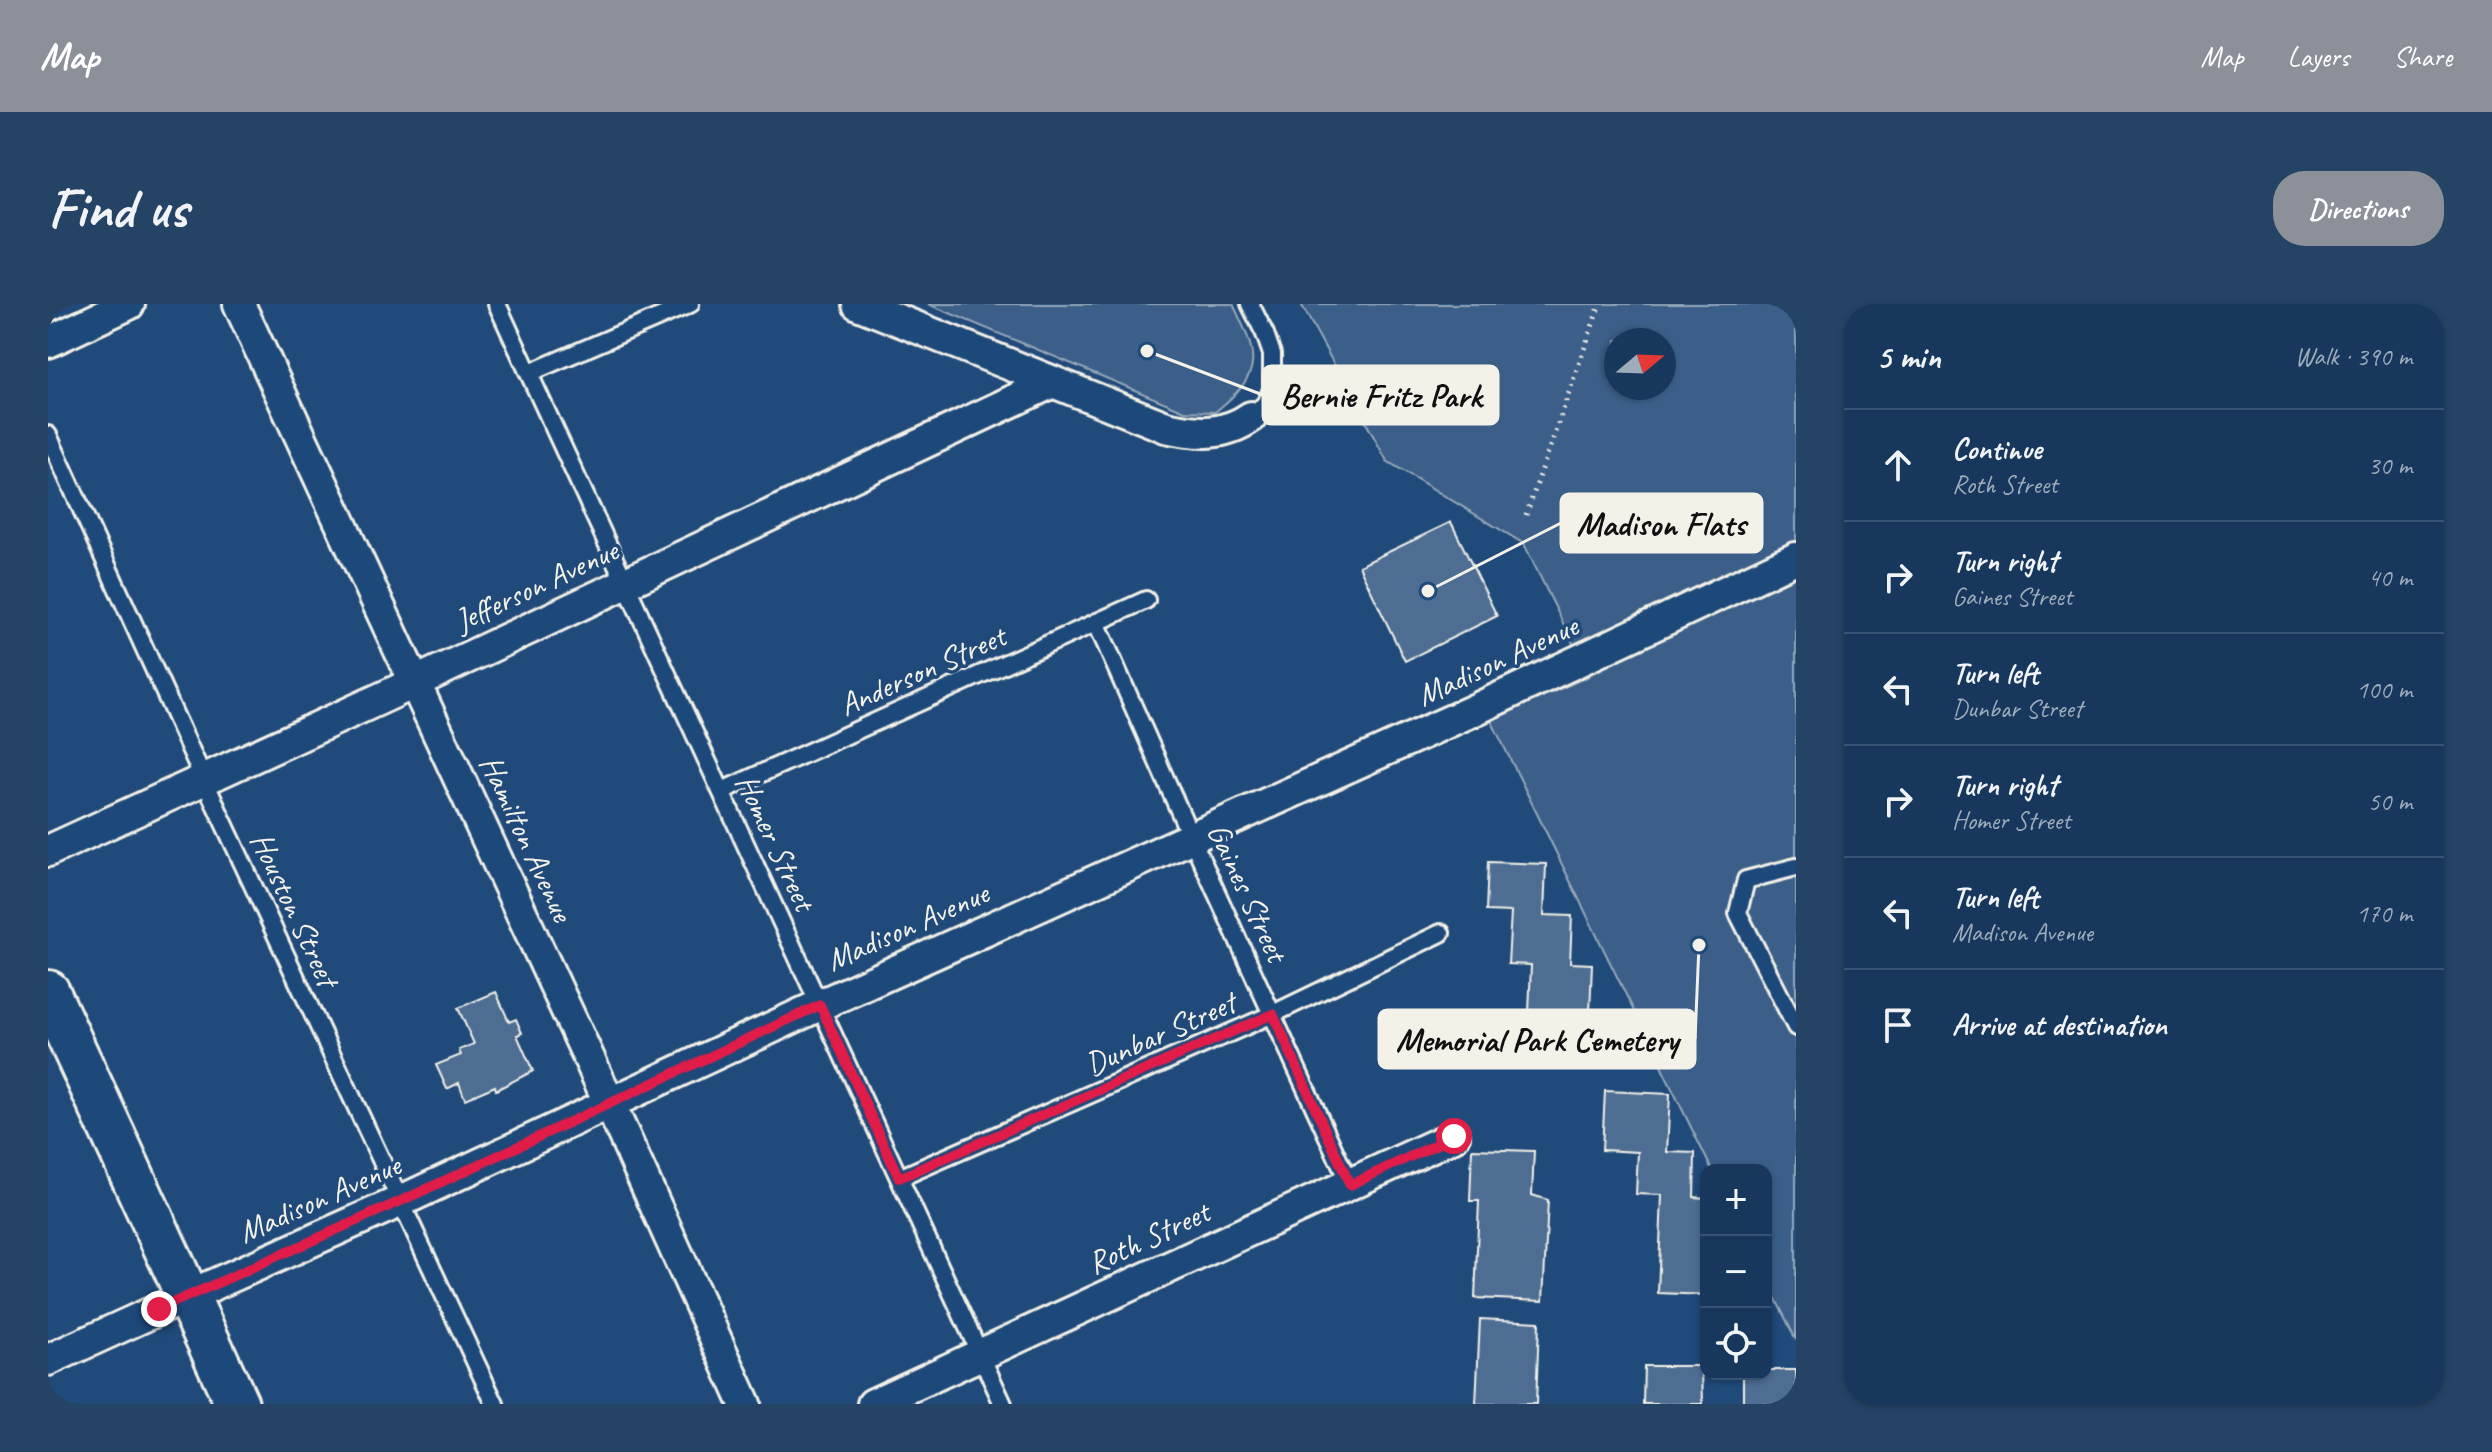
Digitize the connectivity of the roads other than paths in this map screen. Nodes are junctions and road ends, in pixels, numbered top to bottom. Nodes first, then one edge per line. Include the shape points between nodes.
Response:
1 (129, 304) edge
2 (239, 304) edge
3 (497, 304) edge
4 (690, 304) edge
5 (858, 304) edge
6 (1250, 304) edge
7 (48, 342) edge
8 (529, 373) junction
9 (1053, 382) junction
10 (1251, 417) joint
11 (48, 435) edge
12 (1796, 558) edge
13 (627, 581) junction
14 (1146, 600) dead end
15 (1096, 622) junction
16 (415, 682) junction
17 (204, 780) junction
18 (722, 791) junction
19 (1191, 837) junction
20 (48, 851) edge
21 (1796, 867) edge
22 (1441, 933) dead end
23 (48, 992) edge
24 (820, 1005) junction
25 (1273, 1014) junction
26 (1796, 1027) edge
27 (610, 1103) junction
28 (1454, 1136) dead end
29 (899, 1178) junction
30 (1350, 1185) junction
31 (401, 1201) junction
32 (188, 1296) junction
33 (980, 1355) junction
34 (48, 1360) edge
35 (237, 1404) edge
36 (495, 1404) edge
37 (745, 1404) edge
38 (873, 1404) edge
39 (1003, 1404) edge

1 - 7 street
2 - 16 street, Hamilton Avenue
3 - 8 lane, Homer Street
4 - 8 lane
5 - 9 street
6 - 10 lane via 1272,354 1272,389
8 - 13 lane, Homer Street
9 - 10 street via 1193,433 1223,432
9 - 13 street, Jefferson Avenue
11 - 17 lane, Houston Street
12 - 19 street, Madison Avenue
13 - 16 street, Jefferson Avenue
13 - 18 lane, Homer Street
14 - 15 lane, Anderson Street
15 - 18 lane, Anderson Street
15 - 19 lane, Gaines Street
16 - 17 street, Jefferson Avenue
16 - 27 street, Hamilton Avenue
17 - 20 street, Jefferson Avenue
17 - 31 lane, Houston Street
18 - 24 lane, Homer Street
19 - 24 street, Madison Avenue
19 - 25 lane, Gaines Street
21 - 26 lane via 1746,880 1738,913
22 - 25 lane, Dunbar Street
23 - 32 street
24 - 27 street, Madison Avenue
24 - 29 lane, Homer Street
25 - 29 lane, Dunbar Street
25 - 30 lane, Gaines Street
27 - 31 street, Madison Avenue
27 - 37 street, Hamilton Avenue
28 - 30 street, Roth Street
29 - 33 lane, Homer Street
30 - 33 street, Roth Street
31 - 32 street, Madison Avenue
31 - 36 lane, Houston Street
32 - 34 street, Madison Avenue
32 - 35 street
33 - 38 street, Roth Street
33 - 39 lane, Homer Street

